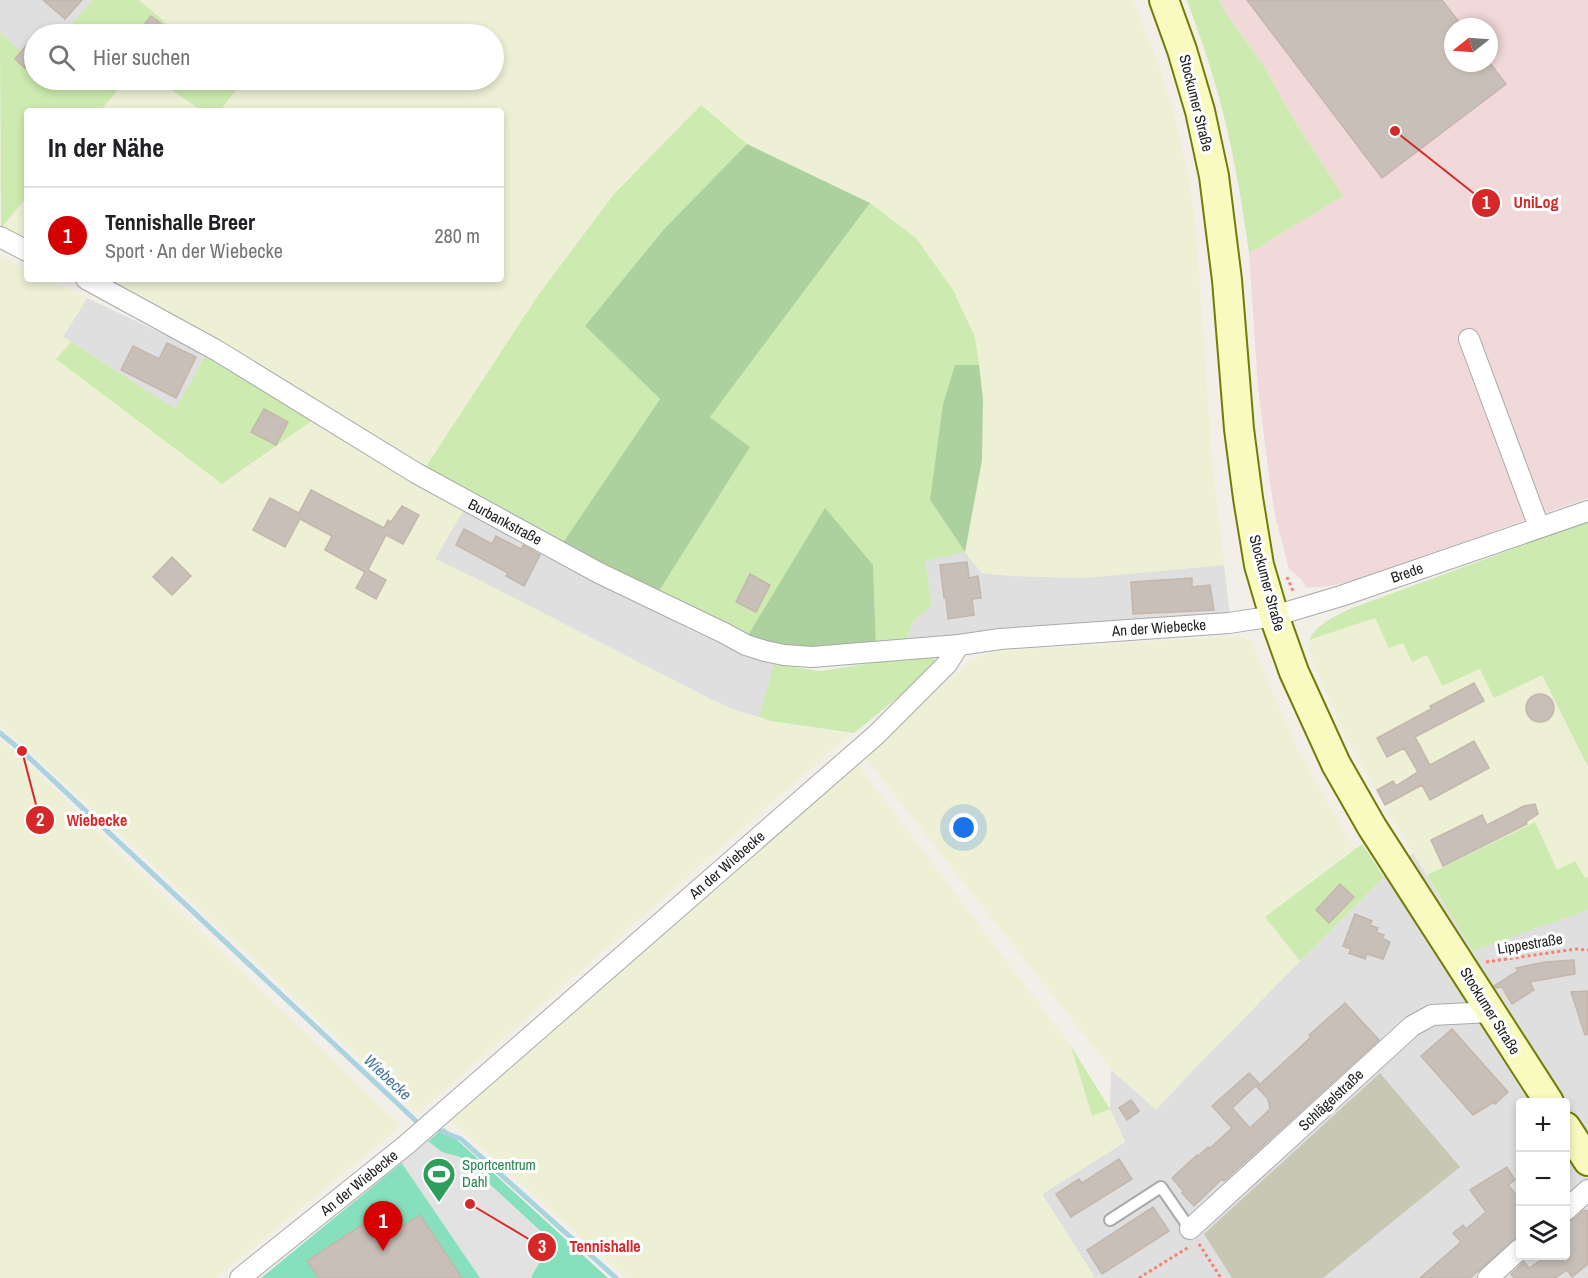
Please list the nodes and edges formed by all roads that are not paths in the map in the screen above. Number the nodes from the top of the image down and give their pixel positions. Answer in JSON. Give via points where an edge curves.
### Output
{"nodes":[{"id":1,"x":1164,"y":0,"type":"edge"},
{"id":2,"x":0,"y":237,"type":"edge"},
{"id":3,"x":24,"y":249,"type":"edge"},
{"id":4,"x":91,"y":282,"type":"edge"},
{"id":5,"x":1469,"y":339,"type":"dead end"},
{"id":6,"x":1588,"y":511,"type":"edge"},
{"id":7,"x":1539,"y":527,"type":"junction"},
{"id":8,"x":1274,"y":616,"type":"junction"},
{"id":9,"x":959,"y":645,"type":"junction"},
{"id":10,"x":1491,"y":1012,"type":"junction"},
{"id":11,"x":1546,"y":1098,"type":"edge"},
{"id":12,"x":1570,"y":1133,"type":"edge"},
{"id":13,"x":1588,"y":1161,"type":"edge"},
{"id":14,"x":1588,"y":1190,"type":"edge"},
{"id":15,"x":1570,"y":1206,"type":"edge"},
{"id":16,"x":1110,"y":1221,"type":"dead end"},
{"id":17,"x":1190,"y":1229,"type":"joint"},
{"id":18,"x":1516,"y":1253,"type":"edge"},
{"id":19,"x":240,"y":1278,"type":"edge"},
{"id":20,"x":1488,"y":1278,"type":"edge"}],
"edges":[{"from":1,"to":8,"type":"main road","name":"Stockumer Straße","via":[[1197,101],[1214,176],[1248,498],[1259,565]]},
{"from":2,"to":3,"type":"street"},
{"from":4,"to":9,"type":"street","name":"Burbankstraße","via":[[216,350],[416,473],[599,573],[746,645],[784,655],[812,657]]},
{"from":5,"to":7,"type":"street"},
{"from":6,"to":7,"type":"street","name":"Brede"},
{"from":7,"to":8,"type":"street","name":"Brede"},
{"from":8,"to":9,"type":"street","name":"An der Wiebecke"},
{"from":8,"to":10,"type":"main road","name":"Stockumer Straße","via":[[1294,672],[1336,764]]},
{"from":9,"to":19,"type":"street","name":"An der Wiebecke","via":[[947,664],[877,734],[406,1145]]},
{"from":10,"to":11,"type":"main road","name":"Stockumer Straße"},
{"from":10,"to":17,"type":"street","name":"Schlägelstraße","via":[[1432,1015],[1412,1026]]},
{"from":12,"to":13,"type":"main road"},
{"from":14,"to":15,"type":"street"},
{"from":16,"to":17,"type":"lane","via":[[1161,1186]]},
{"from":18,"to":20,"type":"street"}]}
